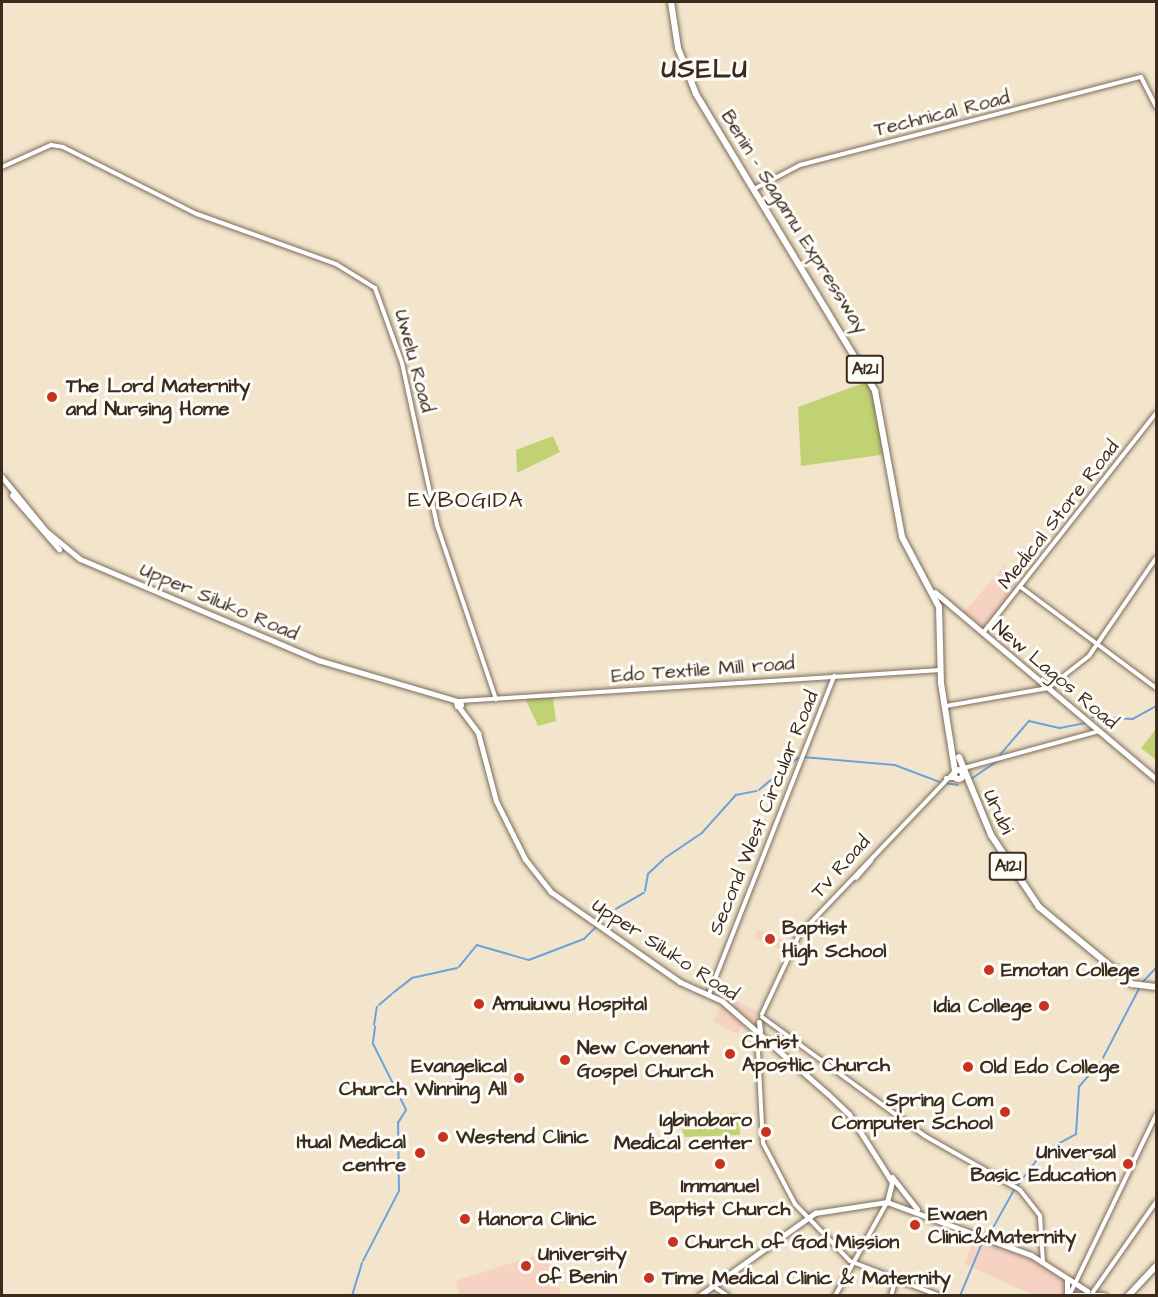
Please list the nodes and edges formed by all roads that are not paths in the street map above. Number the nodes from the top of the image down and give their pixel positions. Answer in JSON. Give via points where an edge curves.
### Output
{"nodes":[{"id":1,"x":671,"y":3,"type":"edge"},
{"id":2,"x":1156,"y":107,"type":"edge"},
{"id":3,"x":2,"y":167,"type":"edge"},
{"id":4,"x":753,"y":189,"type":"dead end"},
{"id":5,"x":860,"y":359,"type":"junction"},
{"id":6,"x":1156,"y":413,"type":"edge"},
{"id":7,"x":2,"y":477,"type":"edge"},
{"id":8,"x":2,"y":482,"type":"edge"},
{"id":9,"x":1156,"y":558,"type":"edge"},
{"id":10,"x":1022,"y":588,"type":"junction"},
{"id":11,"x":937,"y":594,"type":"junction"},
{"id":12,"x":944,"y":605,"type":"junction"},
{"id":13,"x":983,"y":632,"type":"junction"},
{"id":14,"x":1096,"y":642,"type":"junction"},
{"id":15,"x":329,"y":665,"type":"junction"},
{"id":16,"x":940,"y":670,"type":"junction"},
{"id":17,"x":834,"y":676,"type":"junction"},
{"id":18,"x":1049,"y":687,"type":"junction"},
{"id":19,"x":1156,"y":688,"type":"edge"},
{"id":20,"x":496,"y":699,"type":"junction"},
{"id":21,"x":461,"y":704,"type":"junction"},
{"id":22,"x":946,"y":706,"type":"junction"},
{"id":23,"x":1100,"y":731,"type":"junction"},
{"id":24,"x":959,"y":773,"type":"junction"},
{"id":25,"x":1156,"y":778,"type":"edge"},
{"id":26,"x":967,"y":786,"type":"junction"},
{"id":27,"x":1156,"y":989,"type":"edge"},
{"id":28,"x":710,"y":993,"type":"junction"},
{"id":29,"x":759,"y":1027,"type":"junction"},
{"id":30,"x":787,"y":1055,"type":"junction"},
{"id":31,"x":1156,"y":1117,"type":"edge"},
{"id":32,"x":887,"y":1202,"type":"junction"},
{"id":33,"x":1156,"y":1202,"type":"edge"},
{"id":34,"x":913,"y":1207,"type":"junction"},
{"id":35,"x":808,"y":1218,"type":"junction"},
{"id":36,"x":1043,"y":1262,"type":"junction"},
{"id":37,"x":854,"y":1263,"type":"junction"},
{"id":38,"x":1156,"y":1268,"type":"edge"},
{"id":39,"x":896,"y":1279,"type":"junction"},
{"id":40,"x":1076,"y":1281,"type":"junction"},
{"id":41,"x":713,"y":1287,"type":"junction"},
{"id":42,"x":1088,"y":1291,"type":"junction"},
{"id":43,"x":700,"y":1296,"type":"edge"},
{"id":44,"x":728,"y":1296,"type":"edge"},
{"id":45,"x":836,"y":1296,"type":"edge"},
{"id":46,"x":891,"y":1296,"type":"edge"},
{"id":47,"x":940,"y":1296,"type":"edge"},
{"id":48,"x":1070,"y":1296,"type":"edge"},
{"id":49,"x":1104,"y":1296,"type":"edge"},
{"id":50,"x":1129,"y":1296,"type":"edge"}],
"edges":[{"from":1,"to":5,"type":"highway","number":"A121","via":[[684,61],[729,149]]},
{"from":1,"to":5,"type":"highway","name":"Benin - Sagamu Expressway","number":"A121","via":[[678,48],[696,94],[751,193]]},
{"from":2,"to":4,"type":"street","name":"Technical Road","via":[[1141,77],[800,165]]},
{"from":3,"to":20,"type":"street","name":"Uwelu Road","via":[[51,145],[63,147],[197,214],[336,264],[375,288],[402,363],[437,525]]},
{"from":5,"to":11,"type":"highway","number":"A121","via":[[884,414],[903,534]]},
{"from":5,"to":11,"type":"highway","name":"Benin - Sagamu Expressway","number":"A121","via":[[882,415],[902,537]]},
{"from":6,"to":10,"type":"street","name":"Medical Store Road"},
{"from":7,"to":15,"type":"main road","name":"Upper Siluko Road","via":[[71,555]]},
{"from":8,"to":15,"type":"main road","name":"Upper Siluko Road","via":[[45,536],[72,558]]},
{"from":9,"to":14,"type":"street"},
{"from":10,"to":13,"type":"street","name":"Medical Store Road"},
{"from":10,"to":14,"type":"street"},
{"from":11,"to":12,"type":"highway","number":"A121"},
{"from":11,"to":13,"type":"main road","name":"New Lagos Road"},
{"from":11,"to":16,"type":"highway","name":"Benin - Sagamu Expressway","number":"A121"},
{"from":12,"to":13,"type":"main road","name":"New Lagos Road"},
{"from":12,"to":16,"type":"highway","number":"A121"},
{"from":13,"to":18,"type":"main road","name":"New Lagos Road"},
{"from":14,"to":18,"type":"street","via":[[1087,659]]},
{"from":14,"to":19,"type":"street"},
{"from":15,"to":21,"type":"main road","name":"Upper Siluko Road"},
{"from":16,"to":17,"type":"street","name":"Edo Textile Mill road"},
{"from":16,"to":22,"type":"highway","number":"A121"},
{"from":16,"to":24,"type":"highway","name":"Benin - Sagamu Expressway","number":"A121"},
{"from":17,"to":20,"type":"street","name":"Edo Textile Mill road"},
{"from":17,"to":28,"type":"street","name":"Second West Circular Road"},
{"from":18,"to":22,"type":"street"},
{"from":18,"to":23,"type":"main road","name":"New Lagos Road"},
{"from":18,"to":25,"type":"main road","name":"New Lagos Road"},
{"from":20,"to":21,"type":"street","name":"Edo Textile Mill road"},
{"from":21,"to":28,"type":"main road","name":"Upper Siluko Road","via":[[478,733],[496,801],[545,885],[680,982]]},
{"from":22,"to":24,"type":"highway","number":"A121","via":[[959,757]]},
{"from":23,"to":24,"type":"street","name":"Tv Road"},
{"from":23,"to":25,"type":"main road","name":"New Lagos Road"},
{"from":24,"to":26,"type":"highway","name":"Urubi","number":"A121"},
{"from":24,"to":26,"type":"highway","number":"A121"},
{"from":24,"to":29,"type":"street","name":"Tv Road","via":[[944,780],[794,943]]},
{"from":26,"to":27,"type":"highway","name":"Urubi","number":"A121","via":[[1027,896],[1139,989]]},
{"from":28,"to":29,"type":"main road","name":"Upper Siluko Road"},
{"from":29,"to":30,"type":"main road","name":"Upper Siluko Road"},
{"from":29,"to":35,"type":"street","via":[[761,1143],[793,1206]]},
{"from":29,"to":36,"type":"street","via":[[925,1136],[972,1160],[1024,1194],[1040,1216]]},
{"from":30,"to":32,"type":"main road","via":[[845,1109],[892,1182]]},
{"from":30,"to":34,"type":"main road","via":[[852,1113],[871,1149]]},
{"from":31,"to":40,"type":"street"},
{"from":31,"to":42,"type":"street","via":[[1080,1277]]},
{"from":32,"to":34,"type":"main road"},
{"from":32,"to":35,"type":"main road"},
{"from":32,"to":37,"type":"street"},
{"from":33,"to":42,"type":"street"},
{"from":34,"to":36,"type":"main road"},
{"from":35,"to":37,"type":"street"},
{"from":35,"to":41,"type":"main road"},
{"from":36,"to":40,"type":"main road"},
{"from":36,"to":48,"type":"main road","via":[[1069,1282]]},
{"from":37,"to":39,"type":"street"},
{"from":37,"to":45,"type":"street"},
{"from":38,"to":50,"type":"highway"},
{"from":39,"to":46,"type":"street"},
{"from":39,"to":47,"type":"street"},
{"from":40,"to":42,"type":"main road"},
{"from":40,"to":48,"type":"street"},
{"from":41,"to":43,"type":"main road"},
{"from":41,"to":44,"type":"street"},
{"from":42,"to":48,"type":"highway"},
{"from":42,"to":49,"type":"highway"}]}
